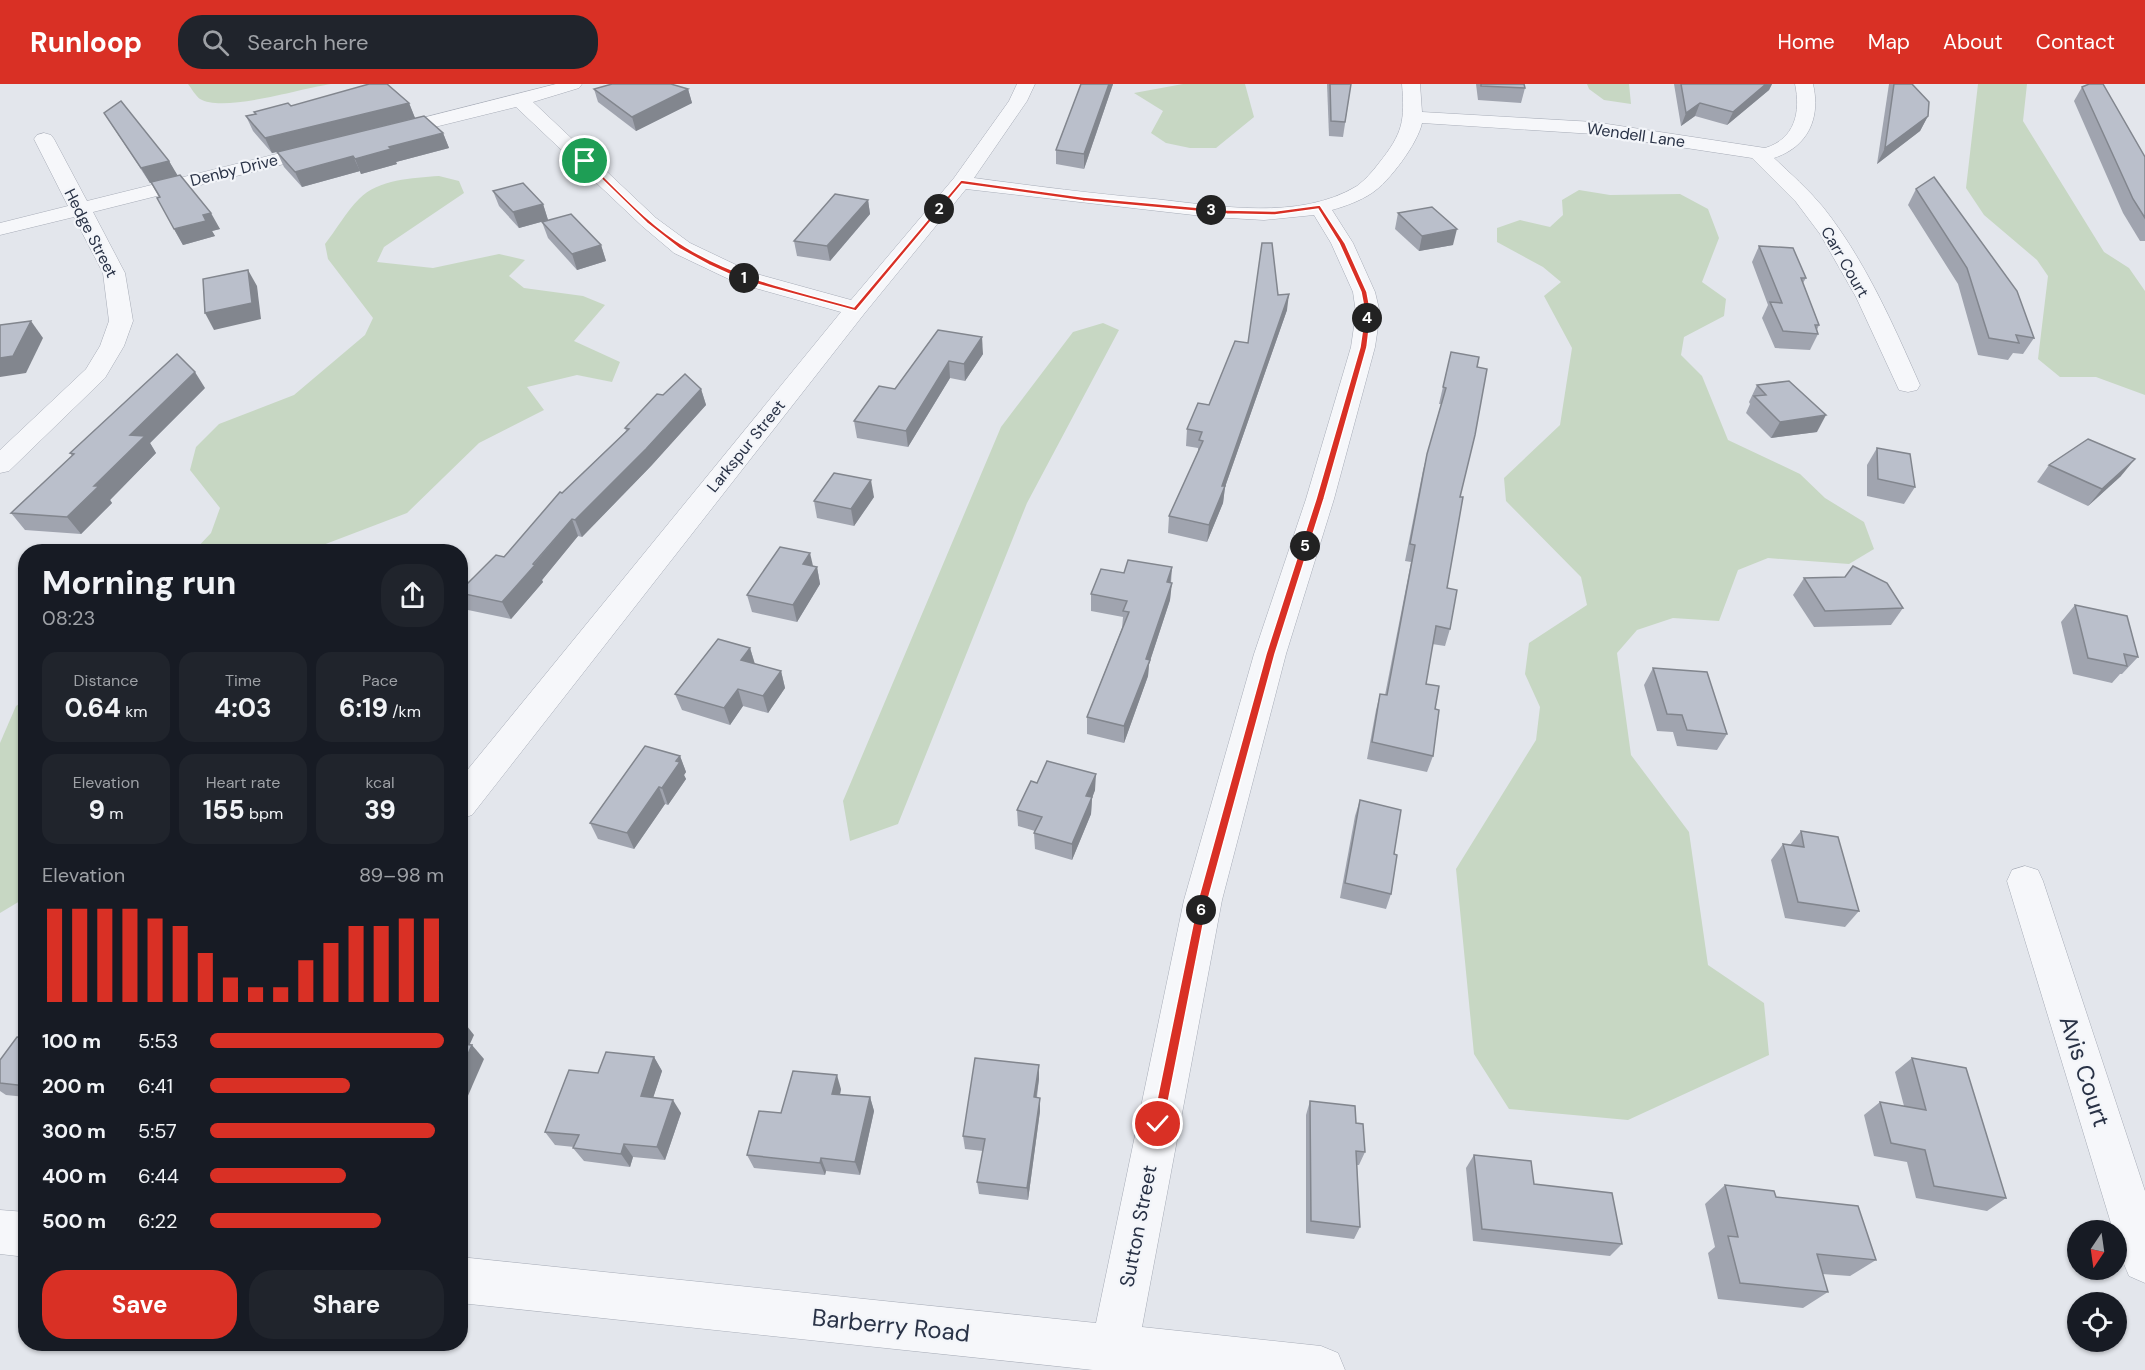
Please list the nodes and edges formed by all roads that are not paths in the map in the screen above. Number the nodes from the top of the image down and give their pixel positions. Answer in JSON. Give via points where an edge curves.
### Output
{"nodes":[{"id":1,"x":573,"y":84,"type":"edge"},
{"id":2,"x":1026,"y":84,"type":"edge"},
{"id":3,"x":1411,"y":84,"type":"edge"},
{"id":4,"x":1804,"y":84,"type":"edge"},
{"id":5,"x":520,"y":100,"type":"junction"},
{"id":6,"x":1412,"y":117,"type":"junction"},
{"id":7,"x":369,"y":137,"type":"edge"},
{"id":8,"x":44,"y":139,"type":"dead end"},
{"id":9,"x":346,"y":143,"type":"edge"},
{"id":10,"x":1759,"y":154,"type":"junction"},
{"id":11,"x":961,"y":182,"type":"junction"},
{"id":12,"x":1320,"y":207,"type":"junction"},
{"id":13,"x":78,"y":208,"type":"junction"},
{"id":14,"x":0,"y":229,"type":"edge"},
{"id":15,"x":856,"y":309,"type":"junction"},
{"id":16,"x":1908,"y":386,"type":"dead end"},
{"id":17,"x":0,"y":465,"type":"edge"},
{"id":18,"x":468,"y":795,"type":"edge"},
{"id":19,"x":2025,"y":881,"type":"dead end"},
{"id":20,"x":0,"y":1232,"type":"edge"},
{"id":21,"x":18,"y":1234,"type":"edge"},
{"id":22,"x":2145,"y":1260,"type":"edge"},
{"id":23,"x":468,"y":1281,"type":"edge"},
{"id":24,"x":1114,"y":1348,"type":"junction"},
{"id":25,"x":1321,"y":1370,"type":"edge"}],
"edges":[{"from":1,"to":5,"type":"street"},
{"from":2,"to":11,"type":"street","name":"Larkspur Street"},
{"from":3,"to":6,"type":"street"},
{"from":4,"to":10,"type":"street","name":"Wendell Lane","via":[[1809,101],[1806,120],[1797,136],[1778,152]]},
{"from":5,"to":7,"type":"street"},
{"from":5,"to":15,"type":"street","via":[[649,222],[682,248],[745,278]]},
{"from":6,"to":10,"type":"street","name":"Wendell Lane","via":[[1594,128]]},
{"from":6,"to":12,"type":"street","via":[[1411,130],[1400,149],[1366,189]]},
{"from":8,"to":13,"type":"street","name":"Hedge Street"},
{"from":9,"to":13,"type":"street","name":"Denby Drive"},
{"from":10,"to":16,"type":"street","name":"Carr Court","via":[[1817,214],[1842,252],[1889,340]]},
{"from":11,"to":12,"type":"street","via":[[1083,199],[1227,212],[1275,213]]},
{"from":11,"to":15,"type":"street","name":"Larkspur Street"},
{"from":12,"to":24,"type":"street","name":"Sutton Street","via":[[1364,292],[1368,313],[1364,347],[1270,654],[1203,900]]},
{"from":13,"to":14,"type":"street","name":"Denby Drive"},
{"from":13,"to":17,"type":"street","name":"Hedge Street","via":[[114,273],[122,321],[96,373]]},
{"from":15,"to":18,"type":"street","name":"Larkspur Street"},
{"from":19,"to":22,"type":"street","name":"Avis Court"},
{"from":20,"to":21,"type":"street"},
{"from":23,"to":24,"type":"street","name":"Barberry Road"},
{"from":24,"to":25,"type":"street","name":"Barberry Road"}]}
